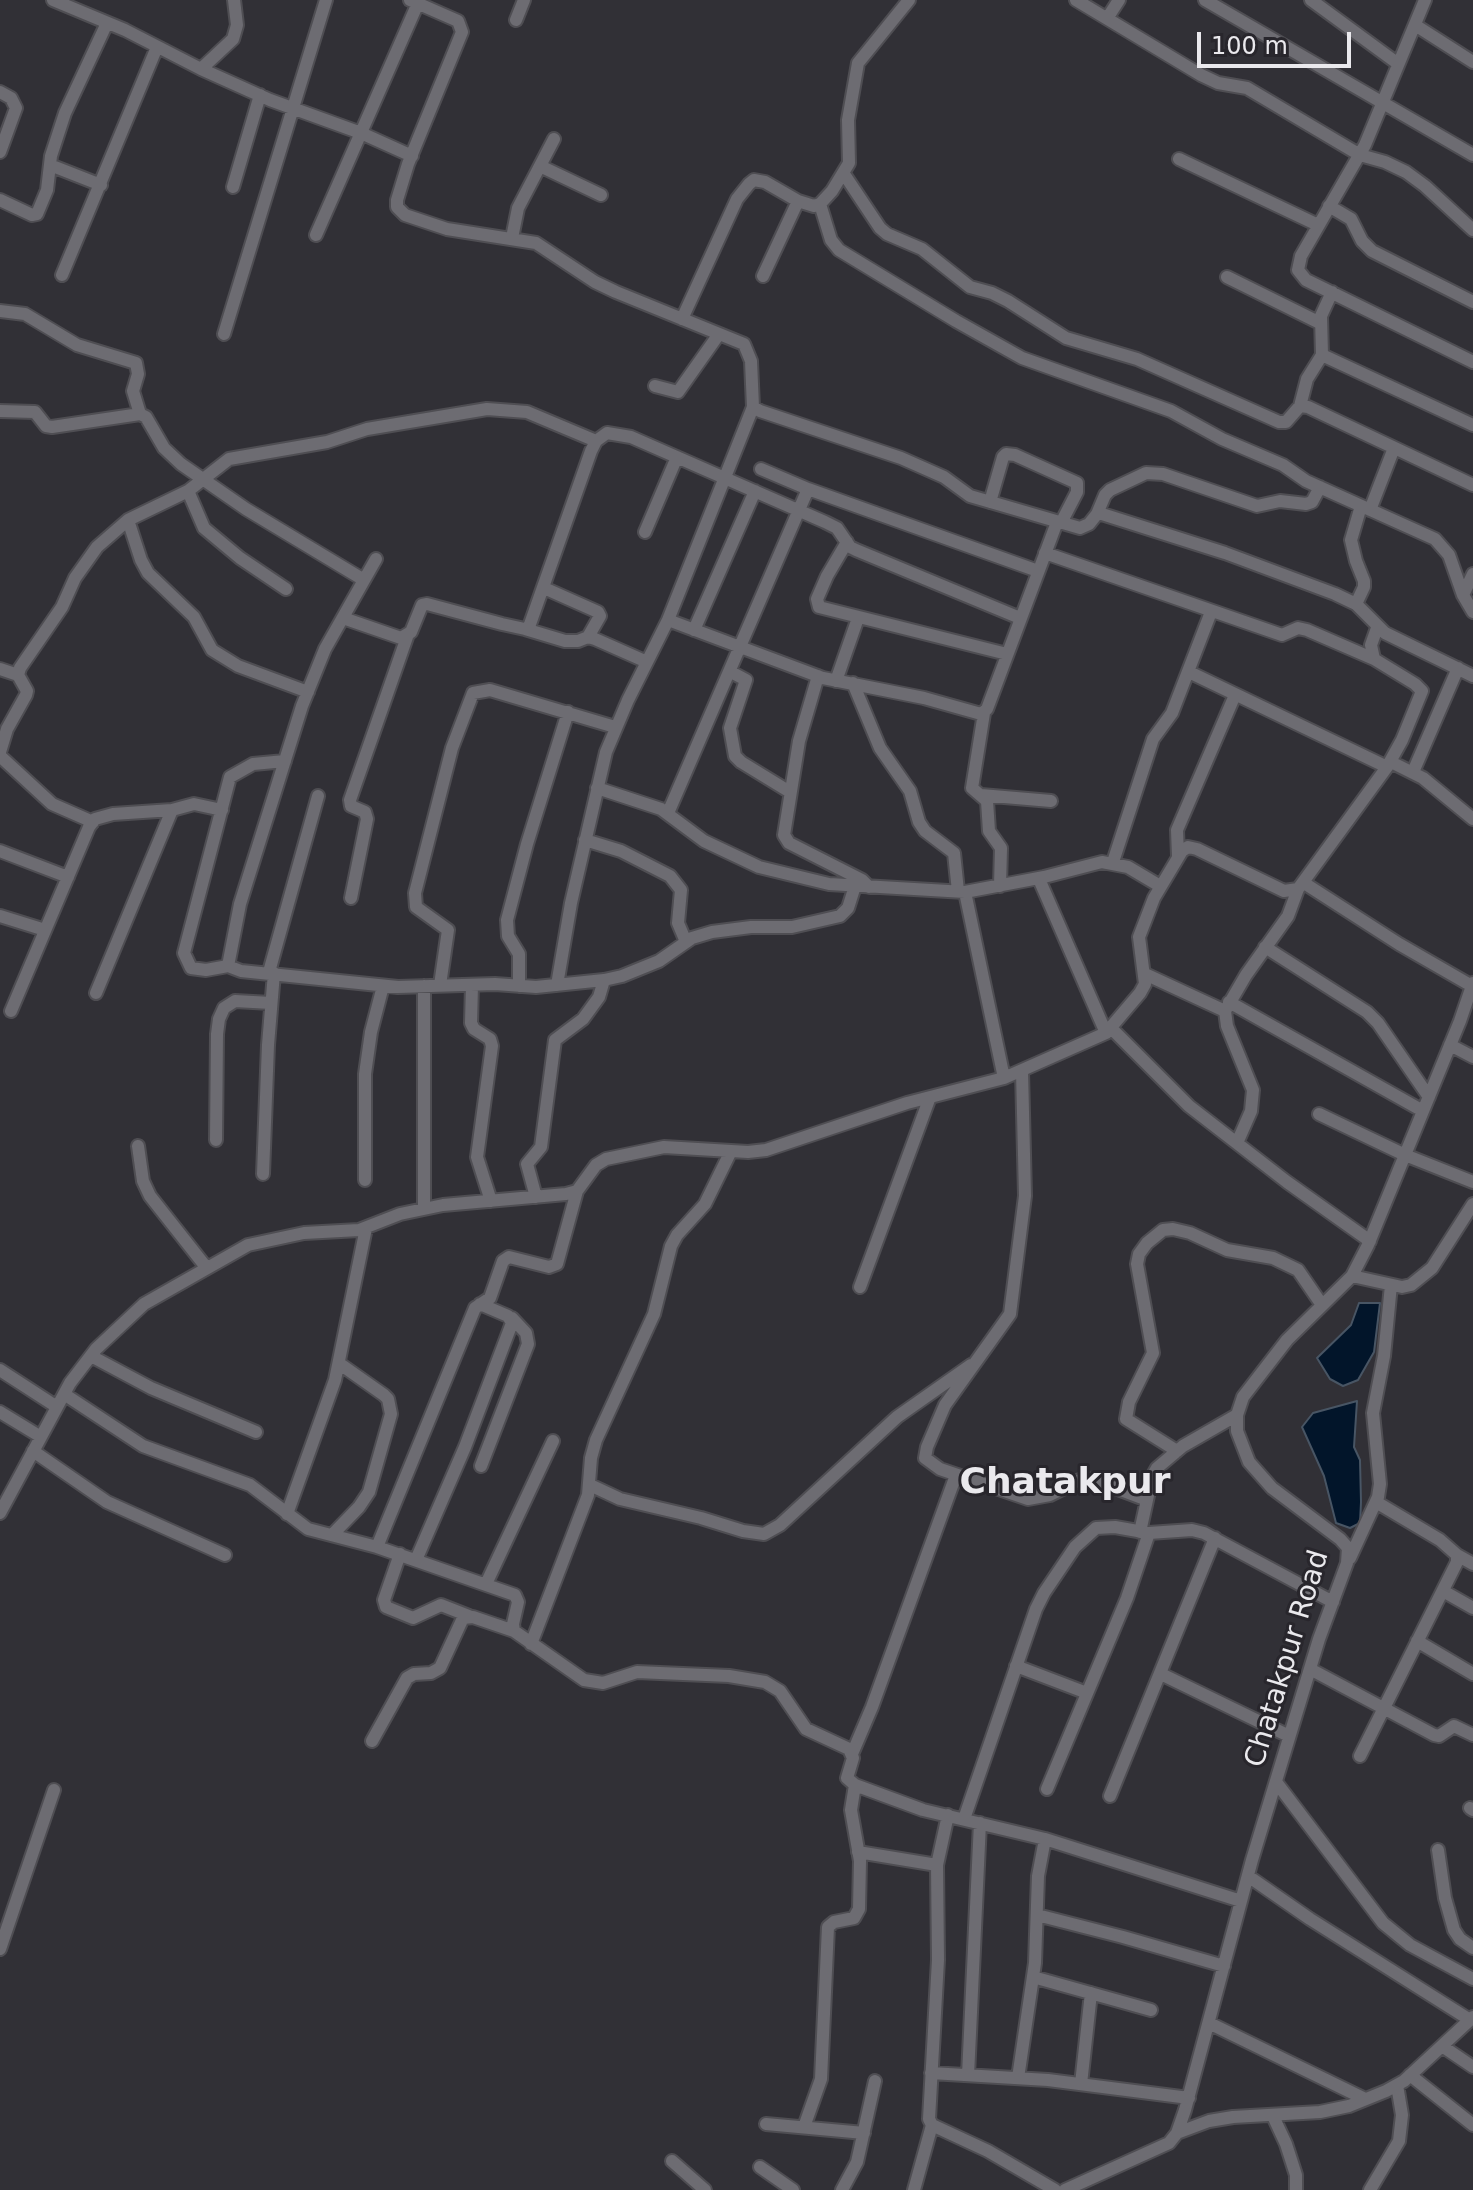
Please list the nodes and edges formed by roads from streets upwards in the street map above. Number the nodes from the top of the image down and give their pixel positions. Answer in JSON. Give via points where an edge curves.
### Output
{"nodes":[{"id":1,"x":53,"y":0,"type":"edge"},
{"id":2,"x":234,"y":0,"type":"edge"},
{"id":3,"x":324,"y":0,"type":"edge"},
{"id":4,"x":524,"y":0,"type":"edge"},
{"id":5,"x":909,"y":0,"type":"edge"},
{"id":6,"x":1076,"y":0,"type":"edge"},
{"id":7,"x":1119,"y":0,"type":"edge"},
{"id":8,"x":1205,"y":0,"type":"edge"},
{"id":9,"x":1311,"y":0,"type":"edge"},
{"id":10,"x":1422,"y":1,"type":"edge"},
{"id":11,"x":414,"y":2,"type":"edge"},
{"id":12,"x":1108,"y":17,"type":"junction"},
{"id":13,"x":516,"y":20,"type":"dead end"},
{"id":14,"x":107,"y":23,"type":"junction"},
{"id":15,"x":1415,"y":25,"type":"junction"},
{"id":16,"x":157,"y":47,"type":"junction"},
{"id":17,"x":1473,"y":62,"type":"edge"},
{"id":18,"x":1397,"y":63,"type":"junction"},
{"id":19,"x":201,"y":69,"type":"junction"},
{"id":20,"x":0,"y":92,"type":"edge"},
{"id":21,"x":260,"y":95,"type":"junction"},
{"id":22,"x":1382,"y":102,"type":"junction"},
{"id":23,"x":294,"y":109,"type":"junction"},
{"id":24,"x":361,"y":133,"type":"junction"},
{"id":25,"x":554,"y":139,"type":"dead end"},
{"id":26,"x":0,"y":152,"type":"edge"},
{"id":27,"x":1360,"y":155,"type":"junction"},
{"id":28,"x":1473,"y":155,"type":"edge"},
{"id":29,"x":412,"y":156,"type":"junction"},
{"id":30,"x":1179,"y":159,"type":"dead end"},
{"id":31,"x":50,"y":165,"type":"junction"},
{"id":32,"x":540,"y":166,"type":"junction"},
{"id":33,"x":844,"y":174,"type":"junction"},
{"id":34,"x":101,"y":185,"type":"junction"},
{"id":35,"x":233,"y":187,"type":"dead end"},
{"id":36,"x":601,"y":195,"type":"dead end"},
{"id":37,"x":0,"y":200,"type":"edge"},
{"id":38,"x":798,"y":201,"type":"junction"},
{"id":39,"x":820,"y":204,"type":"junction"},
{"id":40,"x":1329,"y":206,"type":"junction"},
{"id":41,"x":1318,"y":225,"type":"junction"},
{"id":42,"x":1473,"y":230,"type":"edge"},
{"id":43,"x":316,"y":235,"type":"dead end"},
{"id":44,"x":512,"y":238,"type":"junction"},
{"id":45,"x":62,"y":275,"type":"dead end"},
{"id":46,"x":763,"y":276,"type":"dead end"},
{"id":47,"x":1227,"y":277,"type":"dead end"},
{"id":48,"x":1332,"y":292,"type":"junction"},
{"id":49,"x":1473,"y":302,"type":"edge"},
{"id":50,"x":0,"y":311,"type":"edge"},
{"id":51,"x":682,"y":319,"type":"junction"},
{"id":52,"x":1320,"y":323,"type":"junction"},
{"id":53,"x":224,"y":334,"type":"dead end"},
{"id":54,"x":719,"y":334,"type":"junction"},
{"id":55,"x":1322,"y":355,"type":"junction"},
{"id":56,"x":1473,"y":362,"type":"edge"},
{"id":57,"x":655,"y":386,"type":"dead end"},
{"id":58,"x":1300,"y":406,"type":"junction"},
{"id":59,"x":753,"y":407,"type":"junction"},
{"id":60,"x":0,"y":411,"type":"edge"},
{"id":61,"x":140,"y":414,"type":"junction"},
{"id":62,"x":1473,"y":425,"type":"edge"},
{"id":63,"x":596,"y":441,"type":"junction"},
{"id":64,"x":1394,"y":448,"type":"junction"},
{"id":65,"x":677,"y":457,"type":"junction"},
{"id":66,"x":761,"y":469,"type":"dead end"},
{"id":67,"x":204,"y":478,"type":"junction"},
{"id":68,"x":726,"y":479,"type":"junction"},
{"id":69,"x":1473,"y":485,"type":"edge"},
{"id":70,"x":1320,"y":487,"type":"junction"},
{"id":71,"x":808,"y":489,"type":"junction"},
{"id":72,"x":188,"y":491,"type":"junction"},
{"id":73,"x":755,"y":491,"type":"junction"},
{"id":74,"x":990,"y":502,"type":"junction"},
{"id":75,"x":1366,"y":508,"type":"junction"},
{"id":76,"x":798,"y":510,"type":"junction"},
{"id":77,"x":1097,"y":514,"type":"junction"},
{"id":78,"x":128,"y":520,"type":"junction"},
{"id":79,"x":1059,"y":522,"type":"junction"},
{"id":80,"x":645,"y":532,"type":"dead end"},
{"id":81,"x":847,"y":542,"type":"junction"},
{"id":82,"x":1045,"y":553,"type":"junction"},
{"id":83,"x":376,"y":559,"type":"dead end"},
{"id":84,"x":1038,"y":571,"type":"junction"},
{"id":85,"x":1473,"y":574,"type":"edge"},
{"id":86,"x":364,"y":580,"type":"junction"},
{"id":87,"x":544,"y":588,"type":"junction"},
{"id":88,"x":286,"y":589,"type":"dead end"},
{"id":89,"x":1463,"y":595,"type":"junction"},
{"id":90,"x":1356,"y":604,"type":"junction"},
{"id":91,"x":1211,"y":612,"type":"junction"},
{"id":92,"x":1473,"y":612,"type":"edge"},
{"id":93,"x":343,"y":618,"type":"junction"},
{"id":94,"x":858,"y":618,"type":"junction"},
{"id":95,"x":1020,"y":618,"type":"junction"},
{"id":96,"x":668,"y":620,"type":"junction"},
{"id":97,"x":1377,"y":628,"type":"junction"},
{"id":98,"x":525,"y":629,"type":"junction"},
{"id":99,"x":694,"y":630,"type":"junction"},
{"id":100,"x":407,"y":637,"type":"junction"},
{"id":101,"x":588,"y":637,"type":"junction"},
{"id":102,"x":741,"y":648,"type":"junction"},
{"id":103,"x":1007,"y":654,"type":"junction"},
{"id":104,"x":1374,"y":659,"type":"junction"},
{"id":105,"x":647,"y":662,"type":"junction"},
{"id":106,"x":1458,"y":668,"type":"junction"},
{"id":107,"x":0,"y":669,"type":"edge"},
{"id":108,"x":731,"y":672,"type":"junction"},
{"id":109,"x":1189,"y":672,"type":"junction"},
{"id":110,"x":18,"y":675,"type":"junction"},
{"id":111,"x":818,"y":676,"type":"junction"},
{"id":112,"x":1473,"y":676,"type":"edge"},
{"id":113,"x":836,"y":681,"type":"junction"},
{"id":114,"x":853,"y":683,"type":"junction"},
{"id":115,"x":308,"y":692,"type":"junction"},
{"id":116,"x":1235,"y":695,"type":"junction"},
{"id":117,"x":568,"y":712,"type":"junction"},
{"id":118,"x":984,"y":713,"type":"junction"},
{"id":119,"x":615,"y":727,"type":"junction"},
{"id":120,"x":0,"y":754,"type":"edge"},
{"id":121,"x":285,"y":761,"type":"junction"},
{"id":122,"x":1389,"y":764,"type":"junction"},
{"id":123,"x":1413,"y":772,"type":"junction"},
{"id":124,"x":597,"y":788,"type":"junction"},
{"id":125,"x":790,"y":792,"type":"junction"},
{"id":126,"x":978,"y":795,"type":"junction"},
{"id":127,"x":318,"y":796,"type":"dead end"},
{"id":128,"x":1051,"y":801,"type":"dead end"},
{"id":129,"x":172,"y":810,"type":"junction"},
{"id":130,"x":222,"y":810,"type":"junction"},
{"id":131,"x":668,"y":813,"type":"junction"},
{"id":132,"x":1473,"y":819,"type":"edge"},
{"id":133,"x":93,"y":822,"type":"junction"},
{"id":134,"x":585,"y":840,"type":"junction"},
{"id":135,"x":0,"y":851,"type":"edge"},
{"id":136,"x":1178,"y":856,"type":"junction"},
{"id":137,"x":1113,"y":862,"type":"junction"},
{"id":138,"x":68,"y":877,"type":"junction"},
{"id":139,"x":1039,"y":879,"type":"junction"},
{"id":140,"x":855,"y":886,"type":"junction"},
{"id":141,"x":1000,"y":886,"type":"junction"},
{"id":142,"x":1160,"y":886,"type":"junction"},
{"id":143,"x":1301,"y":886,"type":"junction"},
{"id":144,"x":869,"y":887,"type":"junction"},
{"id":145,"x":962,"y":892,"type":"junction"},
{"id":146,"x":351,"y":898,"type":"dead end"},
{"id":147,"x":0,"y":916,"type":"edge"},
{"id":148,"x":45,"y":930,"type":"junction"},
{"id":149,"x":686,"y":942,"type":"junction"},
{"id":150,"x":1265,"y":947,"type":"junction"},
{"id":151,"x":228,"y":966,"type":"junction"},
{"id":152,"x":271,"y":972,"type":"junction"},
{"id":153,"x":1145,"y":974,"type":"junction"},
{"id":154,"x":604,"y":980,"type":"junction"},
{"id":155,"x":1472,"y":984,"type":"edge"},
{"id":156,"x":440,"y":985,"type":"junction"},
{"id":157,"x":472,"y":985,"type":"junction"},
{"id":158,"x":557,"y":985,"type":"junction"},
{"id":159,"x":383,"y":986,"type":"junction"},
{"id":160,"x":424,"y":986,"type":"junction"},
{"id":161,"x":519,"y":986,"type":"junction"},
{"id":162,"x":96,"y":993,"type":"dead end"},
{"id":163,"x":271,"y":1003,"type":"junction"},
{"id":164,"x":1227,"y":1006,"type":"junction"},
{"id":165,"x":11,"y":1011,"type":"dead end"},
{"id":166,"x":1109,"y":1030,"type":"junction"},
{"id":167,"x":1450,"y":1045,"type":"junction"},
{"id":168,"x":1473,"y":1057,"type":"edge"},
{"id":169,"x":1022,"y":1071,"type":"junction"},
{"id":170,"x":1004,"y":1078,"type":"junction"},
{"id":171,"x":930,"y":1097,"type":"junction"},
{"id":172,"x":1429,"y":1097,"type":"junction"},
{"id":173,"x":1423,"y":1111,"type":"junction"},
{"id":174,"x":1319,"y":1114,"type":"dead end"},
{"id":175,"x":216,"y":1140,"type":"dead end"},
{"id":176,"x":1237,"y":1143,"type":"junction"},
{"id":177,"x":138,"y":1146,"type":"dead end"},
{"id":178,"x":731,"y":1151,"type":"junction"},
{"id":179,"x":1405,"y":1155,"type":"junction"},
{"id":180,"x":263,"y":1174,"type":"dead end"},
{"id":181,"x":365,"y":1180,"type":"dead end"},
{"id":182,"x":1473,"y":1182,"type":"edge"},
{"id":183,"x":577,"y":1191,"type":"junction"},
{"id":184,"x":536,"y":1197,"type":"junction"},
{"id":185,"x":491,"y":1201,"type":"junction"},
{"id":186,"x":1473,"y":1204,"type":"edge"},
{"id":187,"x":424,"y":1208,"type":"junction"},
{"id":188,"x":366,"y":1228,"type":"junction"},
{"id":189,"x":1370,"y":1241,"type":"junction"},
{"id":190,"x":206,"y":1267,"type":"junction"},
{"id":191,"x":1352,"y":1276,"type":"junction"},
{"id":192,"x":1391,"y":1285,"type":"junction"},
{"id":193,"x":860,"y":1287,"type":"dead end"},
{"id":194,"x":480,"y":1304,"type":"junction"},
{"id":195,"x":1322,"y":1305,"type":"junction"},
{"id":196,"x":512,"y":1318,"type":"junction"},
{"id":197,"x":91,"y":1356,"type":"junction"},
{"id":198,"x":980,"y":1358,"type":"junction"},
{"id":199,"x":340,"y":1364,"type":"junction"},
{"id":200,"x":0,"y":1370,"type":"edge"},
{"id":201,"x":64,"y":1394,"type":"junction"},
{"id":202,"x":57,"y":1407,"type":"junction"},
{"id":203,"x":0,"y":1412,"type":"edge"},
{"id":204,"x":1237,"y":1415,"type":"junction"},
{"id":205,"x":256,"y":1432,"type":"dead end"},
{"id":206,"x":41,"y":1437,"type":"junction"},
{"id":207,"x":553,"y":1441,"type":"dead end"},
{"id":208,"x":33,"y":1451,"type":"junction"},
{"id":209,"x":1177,"y":1451,"type":"junction"},
{"id":210,"x":481,"y":1466,"type":"dead end"},
{"id":211,"x":956,"y":1475,"type":"junction"},
{"id":212,"x":590,"y":1485,"type":"junction"},
{"id":213,"x":1147,"y":1500,"type":"junction"},
{"id":214,"x":1376,"y":1502,"type":"junction"},
{"id":215,"x":0,"y":1513,"type":"edge"},
{"id":216,"x":287,"y":1514,"type":"junction"},
{"id":217,"x":1144,"y":1532,"type":"junction"},
{"id":218,"x":332,"y":1535,"type":"junction"},
{"id":219,"x":1215,"y":1538,"type":"junction"},
{"id":220,"x":377,"y":1547,"type":"junction"},
{"id":221,"x":400,"y":1554,"type":"junction"},
{"id":222,"x":225,"y":1555,"type":"dead end"},
{"id":223,"x":1457,"y":1555,"type":"junction"},
{"id":224,"x":416,"y":1560,"type":"junction"},
{"id":225,"x":1347,"y":1563,"type":"junction"},
{"id":226,"x":1473,"y":1564,"type":"edge"},
{"id":227,"x":486,"y":1584,"type":"junction"},
{"id":228,"x":1443,"y":1591,"type":"junction"},
{"id":229,"x":1333,"y":1602,"type":"junction"},
{"id":230,"x":1473,"y":1608,"type":"edge"},
{"id":231,"x":469,"y":1616,"type":"junction"},
{"id":232,"x":514,"y":1631,"type":"junction"},
{"id":233,"x":1417,"y":1641,"type":"junction"},
{"id":234,"x":531,"y":1644,"type":"junction"},
{"id":235,"x":1016,"y":1666,"type":"junction"},
{"id":236,"x":1310,"y":1669,"type":"junction"},
{"id":237,"x":1161,"y":1674,"type":"junction"},
{"id":238,"x":1473,"y":1674,"type":"edge"},
{"id":239,"x":1087,"y":1693,"type":"junction"},
{"id":240,"x":1383,"y":1709,"type":"junction"},
{"id":241,"x":1473,"y":1735,"type":"edge"},
{"id":242,"x":1289,"y":1736,"type":"junction"},
{"id":243,"x":372,"y":1741,"type":"dead end"},
{"id":244,"x":852,"y":1754,"type":"junction"},
{"id":245,"x":1360,"y":1756,"type":"dead end"},
{"id":246,"x":1276,"y":1782,"type":"junction"},
{"id":247,"x":855,"y":1785,"type":"junction"},
{"id":248,"x":1047,"y":1789,"type":"dead end"},
{"id":249,"x":54,"y":1790,"type":"dead end"},
{"id":250,"x":1110,"y":1796,"type":"dead end"},
{"id":251,"x":948,"y":1815,"type":"junction"},
{"id":252,"x":964,"y":1819,"type":"junction"},
{"id":253,"x":980,"y":1823,"type":"junction"},
{"id":254,"x":1045,"y":1839,"type":"junction"},
{"id":255,"x":1438,"y":1850,"type":"dead end"},
{"id":256,"x":858,"y":1852,"type":"junction"},
{"id":257,"x":937,"y":1865,"type":"junction"},
{"id":258,"x":1248,"y":1876,"type":"junction"},
{"id":259,"x":1241,"y":1901,"type":"junction"},
{"id":260,"x":1037,"y":1915,"type":"junction"},
{"id":261,"x":1473,"y":1948,"type":"edge"},
{"id":262,"x":0,"y":1949,"type":"edge"},
{"id":263,"x":1224,"y":1966,"type":"junction"},
{"id":264,"x":1033,"y":1977,"type":"junction"},
{"id":265,"x":1473,"y":1979,"type":"edge"},
{"id":266,"x":1091,"y":1993,"type":"junction"},
{"id":267,"x":1151,"y":2010,"type":"dead end"},
{"id":268,"x":1472,"y":2018,"type":"edge"},
{"id":269,"x":1209,"y":2023,"type":"junction"},
{"id":270,"x":1442,"y":2046,"type":"junction"},
{"id":271,"x":1473,"y":2067,"type":"edge"},
{"id":272,"x":931,"y":2073,"type":"junction"},
{"id":273,"x":968,"y":2075,"type":"junction"},
{"id":274,"x":1410,"y":2075,"type":"junction"},
{"id":275,"x":1018,"y":2078,"type":"junction"},
{"id":276,"x":875,"y":2081,"type":"dead end"},
{"id":277,"x":1081,"y":2084,"type":"junction"},
{"id":278,"x":1397,"y":2085,"type":"junction"},
{"id":279,"x":1189,"y":2098,"type":"junction"},
{"id":280,"x":1365,"y":2099,"type":"junction"},
{"id":281,"x":1273,"y":2116,"type":"junction"},
{"id":282,"x":766,"y":2124,"type":"dead end"},
{"id":283,"x":932,"y":2125,"type":"junction"},
{"id":284,"x":1473,"y":2125,"type":"edge"},
{"id":285,"x":804,"y":2127,"type":"junction"},
{"id":286,"x":864,"y":2133,"type":"junction"},
{"id":287,"x":1177,"y":2133,"type":"junction"},
{"id":288,"x":672,"y":2161,"type":"dead end"},
{"id":289,"x":760,"y":2167,"type":"dead end"},
{"id":290,"x":705,"y":2190,"type":"edge"},
{"id":291,"x":793,"y":2190,"type":"edge"},
{"id":292,"x":842,"y":2190,"type":"edge"},
{"id":293,"x":914,"y":2190,"type":"edge"},
{"id":294,"x":1055,"y":2190,"type":"edge"},
{"id":295,"x":1065,"y":2190,"type":"edge"},
{"id":296,"x":1296,"y":2190,"type":"edge"},
{"id":297,"x":1370,"y":2190,"type":"edge"}],
"edges":[{"from":1,"to":14,"type":"street"},
{"from":2,"to":19,"type":"street","via":[[233,39]]},
{"from":3,"to":23,"type":"street"},
{"from":4,"to":13,"type":"street"},
{"from":5,"to":33,"type":"street","via":[[864,53],[855,72],[848,120],[850,157]]},
{"from":6,"to":12,"type":"street"},
{"from":7,"to":12,"type":"street"},
{"from":8,"to":22,"type":"street"},
{"from":9,"to":18,"type":"street"},
{"from":10,"to":15,"type":"street"},
{"from":11,"to":24,"type":"street"},
{"from":11,"to":29,"type":"street","via":[[458,21],[462,32]]},
{"from":12,"to":27,"type":"street","via":[[1201,75],[1247,88]]},
{"from":14,"to":16,"type":"street"},
{"from":14,"to":31,"type":"street","via":[[65,113]]},
{"from":15,"to":17,"type":"street"},
{"from":15,"to":18,"type":"street"},
{"from":16,"to":19,"type":"street"},
{"from":16,"to":34,"type":"street"},
{"from":18,"to":22,"type":"street"},
{"from":19,"to":21,"type":"street"},
{"from":20,"to":26,"type":"street","via":[[16,108]]},
{"from":21,"to":23,"type":"street"},
{"from":21,"to":35,"type":"street"},
{"from":22,"to":27,"type":"street"},
{"from":22,"to":28,"type":"street"},
{"from":23,"to":24,"type":"street"},
{"from":23,"to":53,"type":"street"},
{"from":24,"to":29,"type":"street"},
{"from":24,"to":43,"type":"street"},
{"from":25,"to":32,"type":"street"},
{"from":27,"to":40,"type":"street"},
{"from":27,"to":42,"type":"street","via":[[1406,172]]},
{"from":29,"to":44,"type":"street","via":[[397,200],[399,211],[447,229]]},
{"from":30,"to":41,"type":"street"},
{"from":31,"to":34,"type":"street"},
{"from":31,"to":37,"type":"street","via":[[37,214]]},
{"from":32,"to":36,"type":"street"},
{"from":32,"to":44,"type":"street","via":[[518,208]]},
{"from":33,"to":39,"type":"street"},
{"from":33,"to":58,"type":"street","via":[[887,234],[922,249],[970,287],[1008,301],[1057,333],[1137,359],[1279,422],[1292,419]]},
{"from":34,"to":45,"type":"street"},
{"from":38,"to":39,"type":"street"},
{"from":38,"to":46,"type":"street"},
{"from":38,"to":51,"type":"street","via":[[765,182],[754,180],[743,189]]},
{"from":39,"to":70,"type":"street","via":[[839,250],[956,321],[1022,358],[1171,411]]},
{"from":40,"to":41,"type":"street"},
{"from":40,"to":49,"type":"street","via":[[1351,219],[1372,251]]},
{"from":41,"to":48,"type":"street","via":[[1298,270],[1306,280]]},
{"from":44,"to":51,"type":"street","via":[[536,243],[595,282]]},
{"from":47,"to":52,"type":"street"},
{"from":48,"to":52,"type":"street"},
{"from":48,"to":56,"type":"street"},
{"from":50,"to":61,"type":"street","via":[[25,314],[77,345],[136,363],[133,391]]},
{"from":51,"to":54,"type":"street"},
{"from":52,"to":55,"type":"street"},
{"from":54,"to":57,"type":"street","via":[[678,392]]},
{"from":54,"to":59,"type":"street","via":[[748,350]]},
{"from":55,"to":58,"type":"street","via":[[1307,379]]},
{"from":55,"to":62,"type":"street"},
{"from":58,"to":64,"type":"street"},
{"from":59,"to":68,"type":"street"},
{"from":59,"to":74,"type":"street","via":[[901,458]]},
{"from":60,"to":61,"type":"street","via":[[35,412],[52,427]]},
{"from":61,"to":67,"type":"street","via":[[172,458]]},
{"from":63,"to":65,"type":"street","via":[[607,433],[618,434]]},
{"from":63,"to":67,"type":"street","via":[[527,412],[487,409],[237,456]]},
{"from":63,"to":87,"type":"street"},
{"from":64,"to":69,"type":"street"},
{"from":64,"to":75,"type":"street"},
{"from":65,"to":68,"type":"street"},
{"from":65,"to":80,"type":"street"},
{"from":66,"to":71,"type":"street"},
{"from":67,"to":72,"type":"street"},
{"from":67,"to":86,"type":"street"},
{"from":68,"to":73,"type":"street"},
{"from":68,"to":96,"type":"street"},
{"from":70,"to":75,"type":"street"},
{"from":70,"to":77,"type":"street","via":[[1306,504],[1280,501],[1257,506],[1146,473],[1110,490]]},
{"from":71,"to":76,"type":"street"},
{"from":71,"to":84,"type":"street"},
{"from":72,"to":78,"type":"street"},
{"from":72,"to":88,"type":"street","via":[[204,528]]},
{"from":73,"to":76,"type":"street"},
{"from":73,"to":99,"type":"street"},
{"from":74,"to":79,"type":"street"},
{"from":74,"to":79,"type":"street","via":[[1003,457],[1015,455],[1077,483]]},
{"from":75,"to":89,"type":"street","via":[[1441,544]]},
{"from":75,"to":90,"type":"street","via":[[1351,540],[1364,581]]},
{"from":76,"to":81,"type":"street","via":[[837,528]]},
{"from":76,"to":102,"type":"street"},
{"from":77,"to":79,"type":"street","via":[[1085,528]]},
{"from":77,"to":90,"type":"street","via":[[1225,553]]},
{"from":78,"to":110,"type":"street","via":[[83,566]]},
{"from":78,"to":115,"type":"street","via":[[148,573],[194,617],[212,650],[238,666]]},
{"from":79,"to":82,"type":"street"},
{"from":81,"to":94,"type":"street","via":[[817,604]]},
{"from":81,"to":95,"type":"street"},
{"from":82,"to":84,"type":"street"},
{"from":82,"to":91,"type":"street"},
{"from":83,"to":86,"type":"street"},
{"from":84,"to":95,"type":"street"},
{"from":85,"to":89,"type":"street"},
{"from":86,"to":93,"type":"street"},
{"from":87,"to":98,"type":"street"},
{"from":87,"to":101,"type":"street","via":[[598,612]]},
{"from":89,"to":92,"type":"street"},
{"from":90,"to":97,"type":"street"},
{"from":91,"to":104,"type":"street","via":[[1282,635],[1307,630]]},
{"from":91,"to":109,"type":"street"},
{"from":93,"to":100,"type":"street"},
{"from":93,"to":115,"type":"street"},
{"from":94,"to":103,"type":"street"},
{"from":94,"to":113,"type":"street"},
{"from":95,"to":103,"type":"street"},
{"from":96,"to":99,"type":"street"},
{"from":96,"to":105,"type":"street"},
{"from":97,"to":104,"type":"street","via":[[1371,645]]},
{"from":97,"to":106,"type":"street"},
{"from":98,"to":100,"type":"street","via":[[427,604]]},
{"from":98,"to":101,"type":"street","via":[[572,642]]},
{"from":99,"to":102,"type":"street"},
{"from":100,"to":146,"type":"street","via":[[350,800],[367,819]]},
{"from":101,"to":105,"type":"street"},
{"from":102,"to":108,"type":"street"},
{"from":102,"to":111,"type":"street"},
{"from":103,"to":118,"type":"street"},
{"from":104,"to":122,"type":"street","via":[[1422,691]]},
{"from":105,"to":119,"type":"street"},
{"from":106,"to":112,"type":"street"},
{"from":106,"to":123,"type":"street"},
{"from":107,"to":110,"type":"street"},
{"from":108,"to":125,"type":"street","via":[[746,680],[730,728],[735,756]]},
{"from":108,"to":131,"type":"street"},
{"from":109,"to":116,"type":"street"},
{"from":109,"to":137,"type":"street","via":[[1168,721],[1153,739]]},
{"from":110,"to":120,"type":"street","via":[[27,691]]},
{"from":111,"to":113,"type":"street"},
{"from":111,"to":125,"type":"street"},
{"from":113,"to":114,"type":"street"},
{"from":114,"to":118,"type":"street"},
{"from":114,"to":145,"type":"street","via":[[880,748],[910,791],[919,822],[954,853]]},
{"from":115,"to":121,"type":"street"},
{"from":116,"to":122,"type":"street"},
{"from":116,"to":136,"type":"street","via":[[1177,830]]},
{"from":117,"to":119,"type":"street"},
{"from":117,"to":156,"type":"street","via":[[490,690],[477,690],[470,698],[415,893],[416,907],[448,930]]},
{"from":117,"to":161,"type":"street","via":[[507,920],[508,936],[519,954]]},
{"from":118,"to":126,"type":"street","via":[[972,788]]},
{"from":119,"to":124,"type":"street"},
{"from":120,"to":133,"type":"street","via":[[52,804]]},
{"from":121,"to":130,"type":"street","via":[[253,764],[235,773]]},
{"from":121,"to":151,"type":"street","via":[[240,904]]},
{"from":122,"to":123,"type":"street"},
{"from":122,"to":143,"type":"street"},
{"from":123,"to":132,"type":"street"},
{"from":124,"to":131,"type":"street"},
{"from":124,"to":134,"type":"street"},
{"from":125,"to":144,"type":"street","via":[[784,828],[789,843]]},
{"from":126,"to":128,"type":"street"},
{"from":126,"to":141,"type":"street","via":[[987,801],[989,831],[1002,852]]},
{"from":127,"to":152,"type":"street"},
{"from":129,"to":130,"type":"street","via":[[194,804]]},
{"from":129,"to":133,"type":"street","via":[[113,814]]},
{"from":129,"to":162,"type":"street"},
{"from":130,"to":151,"type":"street","via":[[184,953],[197,970]]},
{"from":131,"to":140,"type":"street","via":[[704,841],[759,867],[804,880]]},
{"from":133,"to":138,"type":"street"},
{"from":134,"to":149,"type":"street","via":[[670,876],[681,890],[678,923]]},
{"from":134,"to":158,"type":"street"},
{"from":135,"to":138,"type":"street"},
{"from":136,"to":142,"type":"street"},
{"from":136,"to":143,"type":"street","via":[[1188,847],[1197,849],[1284,891]]},
{"from":137,"to":139,"type":"street"},
{"from":137,"to":142,"type":"street"},
{"from":138,"to":148,"type":"street"},
{"from":139,"to":141,"type":"street"},
{"from":139,"to":166,"type":"street"},
{"from":140,"to":144,"type":"street"},
{"from":140,"to":149,"type":"street","via":[[840,916],[792,927],[712,932]]},
{"from":141,"to":145,"type":"street"},
{"from":142,"to":153,"type":"street","via":[[1139,937]]},
{"from":143,"to":150,"type":"street","via":[[1288,916]]},
{"from":143,"to":155,"type":"street"},
{"from":144,"to":145,"type":"street"},
{"from":145,"to":170,"type":"street"},
{"from":147,"to":148,"type":"street"},
{"from":148,"to":165,"type":"street"},
{"from":149,"to":154,"type":"street","via":[[659,961]]},
{"from":150,"to":164,"type":"street"},
{"from":150,"to":172,"type":"street","via":[[1367,1012]]},
{"from":151,"to":152,"type":"street"},
{"from":152,"to":159,"type":"street"},
{"from":152,"to":163,"type":"street"},
{"from":153,"to":164,"type":"street"},
{"from":153,"to":166,"type":"street","via":[[1140,993]]},
{"from":154,"to":158,"type":"street"},
{"from":154,"to":184,"type":"street","via":[[583,1019],[555,1040],[541,1147],[527,1164]]},
{"from":155,"to":167,"type":"street"},
{"from":156,"to":157,"type":"street"},
{"from":156,"to":160,"type":"street"},
{"from":157,"to":161,"type":"street"},
{"from":157,"to":185,"type":"street","via":[[471,1023],[492,1046],[477,1157]]},
{"from":158,"to":161,"type":"street"},
{"from":159,"to":160,"type":"street"},
{"from":159,"to":181,"type":"street","via":[[365,1074]]},
{"from":160,"to":187,"type":"street"},
{"from":163,"to":175,"type":"street","via":[[235,1001],[219,1019]]},
{"from":163,"to":180,"type":"street"},
{"from":164,"to":173,"type":"street"},
{"from":164,"to":176,"type":"street","via":[[1227,1026],[1253,1090],[1251,1111]]},
{"from":166,"to":169,"type":"street"},
{"from":166,"to":176,"type":"street","via":[[1189,1106]]},
{"from":167,"to":168,"type":"street"},
{"from":167,"to":172,"type":"street"},
{"from":169,"to":170,"type":"street"},
{"from":169,"to":198,"type":"street","via":[[1025,1196],[1010,1314]]},
{"from":170,"to":171,"type":"street"},
{"from":171,"to":178,"type":"street","via":[[766,1150]]},
{"from":171,"to":193,"type":"street"},
{"from":172,"to":173,"type":"street"},
{"from":173,"to":179,"type":"street"},
{"from":174,"to":179,"type":"street"},
{"from":176,"to":189,"type":"street"},
{"from":177,"to":190,"type":"street","via":[[150,1196]]},
{"from":178,"to":183,"type":"street","via":[[664,1147],[606,1159]]},
{"from":178,"to":212,"type":"street","via":[[712,1193],[671,1246],[654,1314],[596,1440]]},
{"from":179,"to":182,"type":"street"},
{"from":179,"to":189,"type":"street"},
{"from":183,"to":184,"type":"street"},
{"from":183,"to":194,"type":"street","via":[[557,1264],[549,1267],[509,1257],[490,1298]]},
{"from":184,"to":185,"type":"street"},
{"from":185,"to":187,"type":"street"},
{"from":186,"to":192,"type":"street","via":[[1421,1279],[1402,1287]]},
{"from":187,"to":188,"type":"street"},
{"from":188,"to":190,"type":"street","via":[[273,1238]]},
{"from":188,"to":199,"type":"street"},
{"from":189,"to":191,"type":"street"},
{"from":190,"to":197,"type":"street","via":[[144,1304]]},
{"from":191,"to":192,"type":"street"},
{"from":191,"to":195,"type":"street"},
{"from":192,"to":214,"type":"street","via":[[1374,1401],[1380,1484]]},
{"from":194,"to":196,"type":"street"},
{"from":194,"to":220,"type":"street"},
{"from":195,"to":204,"type":"street","via":[[1287,1340],[1243,1397]]},
{"from":195,"to":209,"type":"street","via":[[1298,1270],[1273,1258],[1227,1250],[1173,1229],[1147,1243],[1137,1264],[1153,1353],[1126,1419]]},
{"from":196,"to":210,"type":"street","via":[[526,1333],[528,1344]]},
{"from":196,"to":224,"type":"street"},
{"from":197,"to":201,"type":"street"},
{"from":197,"to":205,"type":"street"},
{"from":198,"to":211,"type":"street","via":[[945,1405],[927,1447],[930,1464]]},
{"from":198,"to":212,"type":"street","via":[[897,1417],[764,1534],[620,1499]]},
{"from":199,"to":216,"type":"street"},
{"from":199,"to":218,"type":"street","via":[[384,1395],[391,1414],[369,1492]]},
{"from":200,"to":202,"type":"street"},
{"from":201,"to":202,"type":"street"},
{"from":201,"to":216,"type":"street","via":[[143,1446],[250,1485]]},
{"from":202,"to":206,"type":"street"},
{"from":203,"to":206,"type":"street"},
{"from":204,"to":209,"type":"street"},
{"from":204,"to":225,"type":"street","name":"Chatakpur Road","via":[[1249,1462],[1272,1488],[1340,1539],[1348,1548]]},
{"from":206,"to":208,"type":"street"},
{"from":207,"to":227,"type":"street"},
{"from":208,"to":215,"type":"street"},
{"from":208,"to":222,"type":"street","via":[[107,1502]]},
{"from":209,"to":213,"type":"street","via":[[1157,1468]]},
{"from":211,"to":213,"type":"street","via":[[1028,1499],[1082,1479]]},
{"from":211,"to":244,"type":"street"},
{"from":212,"to":234,"type":"street"},
{"from":213,"to":217,"type":"street"},
{"from":214,"to":223,"type":"street"},
{"from":214,"to":225,"type":"street"},
{"from":216,"to":218,"type":"street","via":[[308,1529]]},
{"from":217,"to":219,"type":"street","via":[[1192,1530]]},
{"from":217,"to":235,"type":"street","via":[[1105,1526],[1086,1535],[1044,1593]]},
{"from":217,"to":239,"type":"street","via":[[1127,1598]]},
{"from":218,"to":220,"type":"street"},
{"from":219,"to":229,"type":"street"},
{"from":219,"to":237,"type":"street"},
{"from":220,"to":221,"type":"street"},
{"from":221,"to":224,"type":"street"},
{"from":221,"to":231,"type":"street","via":[[386,1607],[413,1618],[441,1605]]},
{"from":223,"to":226,"type":"street"},
{"from":223,"to":228,"type":"street"},
{"from":224,"to":227,"type":"street"},
{"from":225,"to":229,"type":"street","name":"Chatakpur Road"},
{"from":227,"to":232,"type":"street","via":[[517,1598]]},
{"from":228,"to":230,"type":"street"},
{"from":228,"to":233,"type":"street"},
{"from":229,"to":236,"type":"street","name":"Chatakpur Road"},
{"from":231,"to":232,"type":"street"},
{"from":231,"to":243,"type":"street","via":[[460,1623],[440,1668],[407,1678]]},
{"from":232,"to":234,"type":"street"},
{"from":233,"to":238,"type":"street"},
{"from":233,"to":240,"type":"street"},
{"from":234,"to":244,"type":"street","via":[[594,1683],[637,1672],[765,1682],[780,1691],[806,1729]]},
{"from":235,"to":239,"type":"street"},
{"from":235,"to":252,"type":"street"},
{"from":236,"to":240,"type":"street"},
{"from":236,"to":242,"type":"street","name":"Chatakpur Road"},
{"from":237,"to":242,"type":"street"},
{"from":237,"to":250,"type":"street"},
{"from":239,"to":248,"type":"street"},
{"from":240,"to":241,"type":"street","via":[[1434,1735],[1454,1726]]},
{"from":240,"to":245,"type":"street"},
{"from":242,"to":246,"type":"street","name":"Chatakpur Road"},
{"from":244,"to":247,"type":"street","via":[[847,1778]]},
{"from":246,"to":258,"type":"street","name":"Chatakpur Road"},
{"from":246,"to":265,"type":"street","via":[[1383,1923],[1410,1945]]},
{"from":247,"to":251,"type":"street"},
{"from":247,"to":256,"type":"street","via":[[851,1810]]},
{"from":249,"to":262,"type":"street"},
{"from":251,"to":252,"type":"street"},
{"from":251,"to":257,"type":"street"},
{"from":252,"to":253,"type":"street"},
{"from":253,"to":254,"type":"street"},
{"from":253,"to":273,"type":"street"},
{"from":254,"to":259,"type":"street"},
{"from":254,"to":260,"type":"street"},
{"from":255,"to":261,"type":"street","via":[[1454,1930]]},
{"from":256,"to":257,"type":"street"},
{"from":256,"to":285,"type":"street","via":[[857,1914],[828,1927],[821,2079]]},
{"from":257,"to":272,"type":"street"},
{"from":258,"to":259,"type":"street","name":"Chatakpur Road"},
{"from":258,"to":268,"type":"street"},
{"from":259,"to":263,"type":"street","name":"Chatakpur Road"},
{"from":260,"to":263,"type":"street"},
{"from":260,"to":264,"type":"street"},
{"from":263,"to":269,"type":"street","name":"Chatakpur Road"},
{"from":264,"to":266,"type":"street"},
{"from":264,"to":275,"type":"street"},
{"from":266,"to":267,"type":"street"},
{"from":266,"to":277,"type":"street"},
{"from":268,"to":270,"type":"street"},
{"from":269,"to":279,"type":"street","name":"Chatakpur Road"},
{"from":269,"to":280,"type":"street"},
{"from":270,"to":271,"type":"street"},
{"from":270,"to":274,"type":"street"},
{"from":272,"to":273,"type":"street"},
{"from":272,"to":283,"type":"street"},
{"from":273,"to":275,"type":"street"},
{"from":274,"to":278,"type":"street"},
{"from":274,"to":284,"type":"street"},
{"from":275,"to":277,"type":"street"},
{"from":276,"to":286,"type":"street"},
{"from":277,"to":279,"type":"street"},
{"from":278,"to":280,"type":"street"},
{"from":278,"to":297,"type":"street","via":[[1399,2141]]},
{"from":279,"to":287,"type":"street","name":"Chatakpur Road"},
{"from":280,"to":281,"type":"street","via":[[1320,2112]]},
{"from":281,"to":287,"type":"street","via":[[1209,2121]]},
{"from":281,"to":296,"type":"street","via":[[1296,2175]]},
{"from":282,"to":285,"type":"street"},
{"from":283,"to":293,"type":"street"},
{"from":283,"to":294,"type":"street"},
{"from":285,"to":286,"type":"street"},
{"from":286,"to":292,"type":"street"},
{"from":287,"to":295,"type":"street","via":[[1169,2143]]},
{"from":288,"to":290,"type":"street"},
{"from":289,"to":291,"type":"street"}]}
